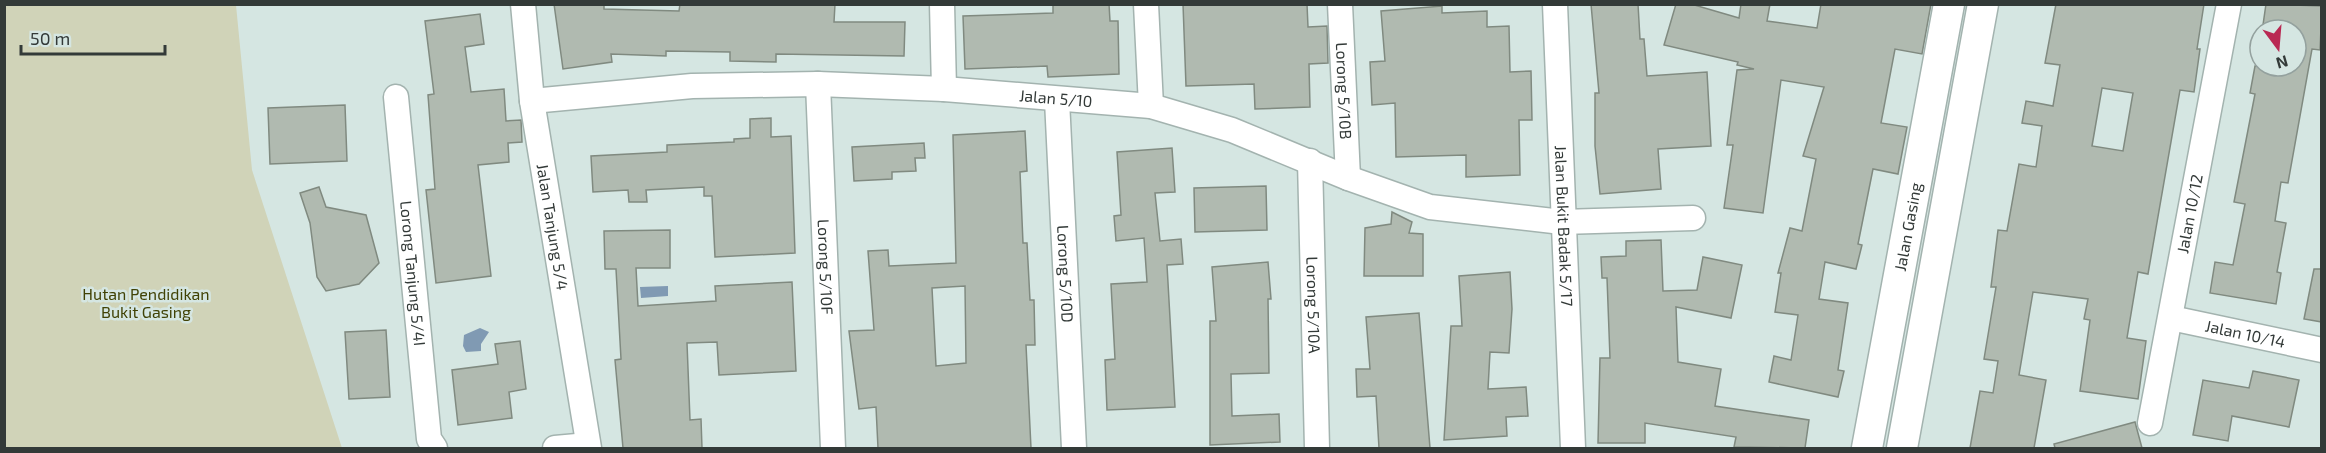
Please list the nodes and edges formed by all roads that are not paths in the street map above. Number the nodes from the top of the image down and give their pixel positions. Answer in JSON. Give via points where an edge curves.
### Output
{"nodes":[{"id":1,"x":523,"y":4,"type":"edge"},
{"id":2,"x":942,"y":4,"type":"edge"},
{"id":3,"x":1146,"y":4,"type":"edge"},
{"id":4,"x":1340,"y":4,"type":"edge"},
{"id":5,"x":1555,"y":4,"type":"edge"},
{"id":6,"x":1948,"y":4,"type":"edge"},
{"id":7,"x":1983,"y":4,"type":"edge"},
{"id":8,"x":2229,"y":4,"type":"edge"},
{"id":9,"x":818,"y":84,"type":"junction"},
{"id":10,"x":944,"y":89,"type":"junction"},
{"id":11,"x":396,"y":97,"type":"dead end"},
{"id":12,"x":1057,"y":100,"type":"junction"},
{"id":13,"x":532,"y":101,"type":"junction"},
{"id":14,"x":1151,"y":106,"type":"junction"},
{"id":15,"x":1310,"y":161,"type":"junction"},
{"id":16,"x":1348,"y":177,"type":"junction"},
{"id":17,"x":1693,"y":218,"type":"dead end"},
{"id":18,"x":1562,"y":222,"type":"junction"},
{"id":19,"x":2171,"y":318,"type":"junction"},
{"id":20,"x":2322,"y":350,"type":"edge"},
{"id":21,"x":2150,"y":423,"type":"dead end"},
{"id":22,"x":588,"y":447,"type":"edge"},
{"id":23,"x":435,"y":448,"type":"edge"},
{"id":24,"x":555,"y":448,"type":"edge"},
{"id":25,"x":833,"y":448,"type":"edge"},
{"id":26,"x":1074,"y":448,"type":"edge"},
{"id":27,"x":1317,"y":448,"type":"edge"},
{"id":28,"x":1573,"y":448,"type":"edge"},
{"id":29,"x":1867,"y":448,"type":"edge"},
{"id":30,"x":1902,"y":448,"type":"edge"}],
"edges":[{"from":1,"to":13,"type":"street","name":"Jalan Tanjung 5/4"},
{"from":2,"to":10,"type":"street"},
{"from":3,"to":14,"type":"street"},
{"from":4,"to":16,"type":"street","name":"Lorong 5/10B"},
{"from":5,"to":18,"type":"street","name":"Jalan Bukit Badak 5/17"},
{"from":6,"to":29,"type":"main road","name":"Jalan Gasing"},
{"from":7,"to":30,"type":"main road","name":"Jalan Gasing"},
{"from":8,"to":19,"type":"street","name":"Jalan 10/12"},
{"from":9,"to":10,"type":"street","name":"Jalan 5/10"},
{"from":9,"to":13,"type":"street","name":"Jalan 5/10","via":[[692,86]]},
{"from":9,"to":25,"type":"street","name":"Lorong 5/10F"},
{"from":10,"to":12,"type":"street","name":"Jalan 5/10"},
{"from":11,"to":23,"type":"street","name":"Lorong Tanjung 5/4I","via":[[429,439]]},
{"from":12,"to":14,"type":"street","name":"Jalan 5/10"},
{"from":12,"to":26,"type":"street","name":"Lorong 5/10D"},
{"from":13,"to":22,"type":"street","name":"Jalan Tanjung 5/4"},
{"from":14,"to":15,"type":"street","name":"Jalan 5/10","via":[[1232,130]]},
{"from":15,"to":16,"type":"street","name":"Jalan 5/10"},
{"from":15,"to":27,"type":"street","name":"Lorong 5/10A"},
{"from":16,"to":18,"type":"street","name":"Jalan 5/10","via":[[1430,207]]},
{"from":17,"to":18,"type":"street","name":"Jalan 5/10"},
{"from":18,"to":28,"type":"street","name":"Jalan Bukit Badak 5/17"},
{"from":19,"to":20,"type":"street","name":"Jalan 10/14"},
{"from":19,"to":21,"type":"street","name":"Jalan 10/12"},
{"from":22,"to":24,"type":"street"}]}
